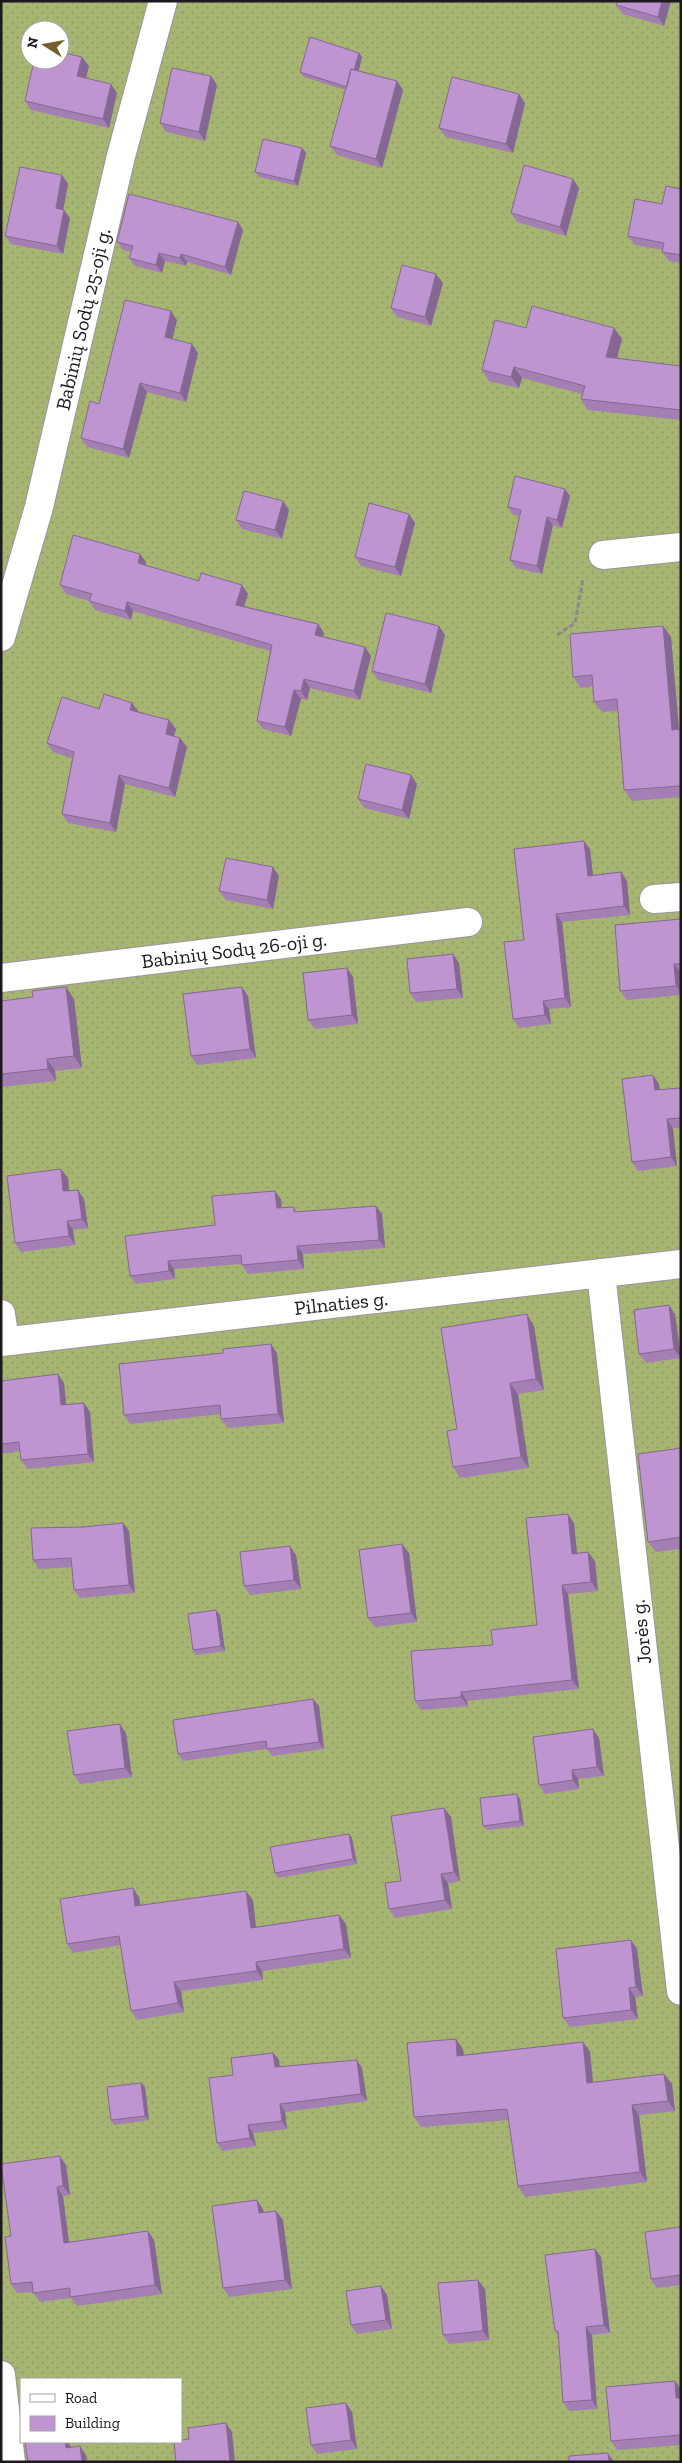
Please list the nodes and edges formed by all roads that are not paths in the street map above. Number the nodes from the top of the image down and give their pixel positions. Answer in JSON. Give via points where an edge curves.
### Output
{"nodes":[{"id":1,"x":163,"y":1,"type":"edge"},
{"id":2,"x":681,"y":547,"type":"edge"},
{"id":3,"x":603,"y":555,"type":"road end"},
{"id":4,"x":1,"y":637,"type":"edge"},
{"id":5,"x":681,"y":896,"type":"edge"},
{"id":6,"x":654,"y":899,"type":"dead end"},
{"id":7,"x":468,"y":922,"type":"dead end"},
{"id":8,"x":1,"y":978,"type":"edge"},
{"id":9,"x":681,"y":1264,"type":"edge"},
{"id":10,"x":602,"y":1274,"type":"junction"},
{"id":11,"x":1,"y":1314,"type":"edge"},
{"id":12,"x":3,"y":1341,"type":"edge"},
{"id":13,"x":681,"y":1991,"type":"edge"},
{"id":14,"x":1,"y":2375,"type":"edge"},
{"id":15,"x":11,"y":2462,"type":"edge"}],
"edges":[{"from":1,"to":4,"type":"street","name":"Babinių Sodų 25-oji g.","via":[[121,156],[40,507]]},
{"from":2,"to":3,"type":"street"},
{"from":5,"to":6,"type":"street"},
{"from":7,"to":8,"type":"street","name":"Babinių Sodų 26-oji g."},
{"from":9,"to":10,"type":"street","name":"Pilnaties g."},
{"from":10,"to":12,"type":"street","name":"Pilnaties g."},
{"from":10,"to":13,"type":"street","name":"Jorės g."},
{"from":11,"to":12,"type":"street"},
{"from":14,"to":15,"type":"street"}]}
